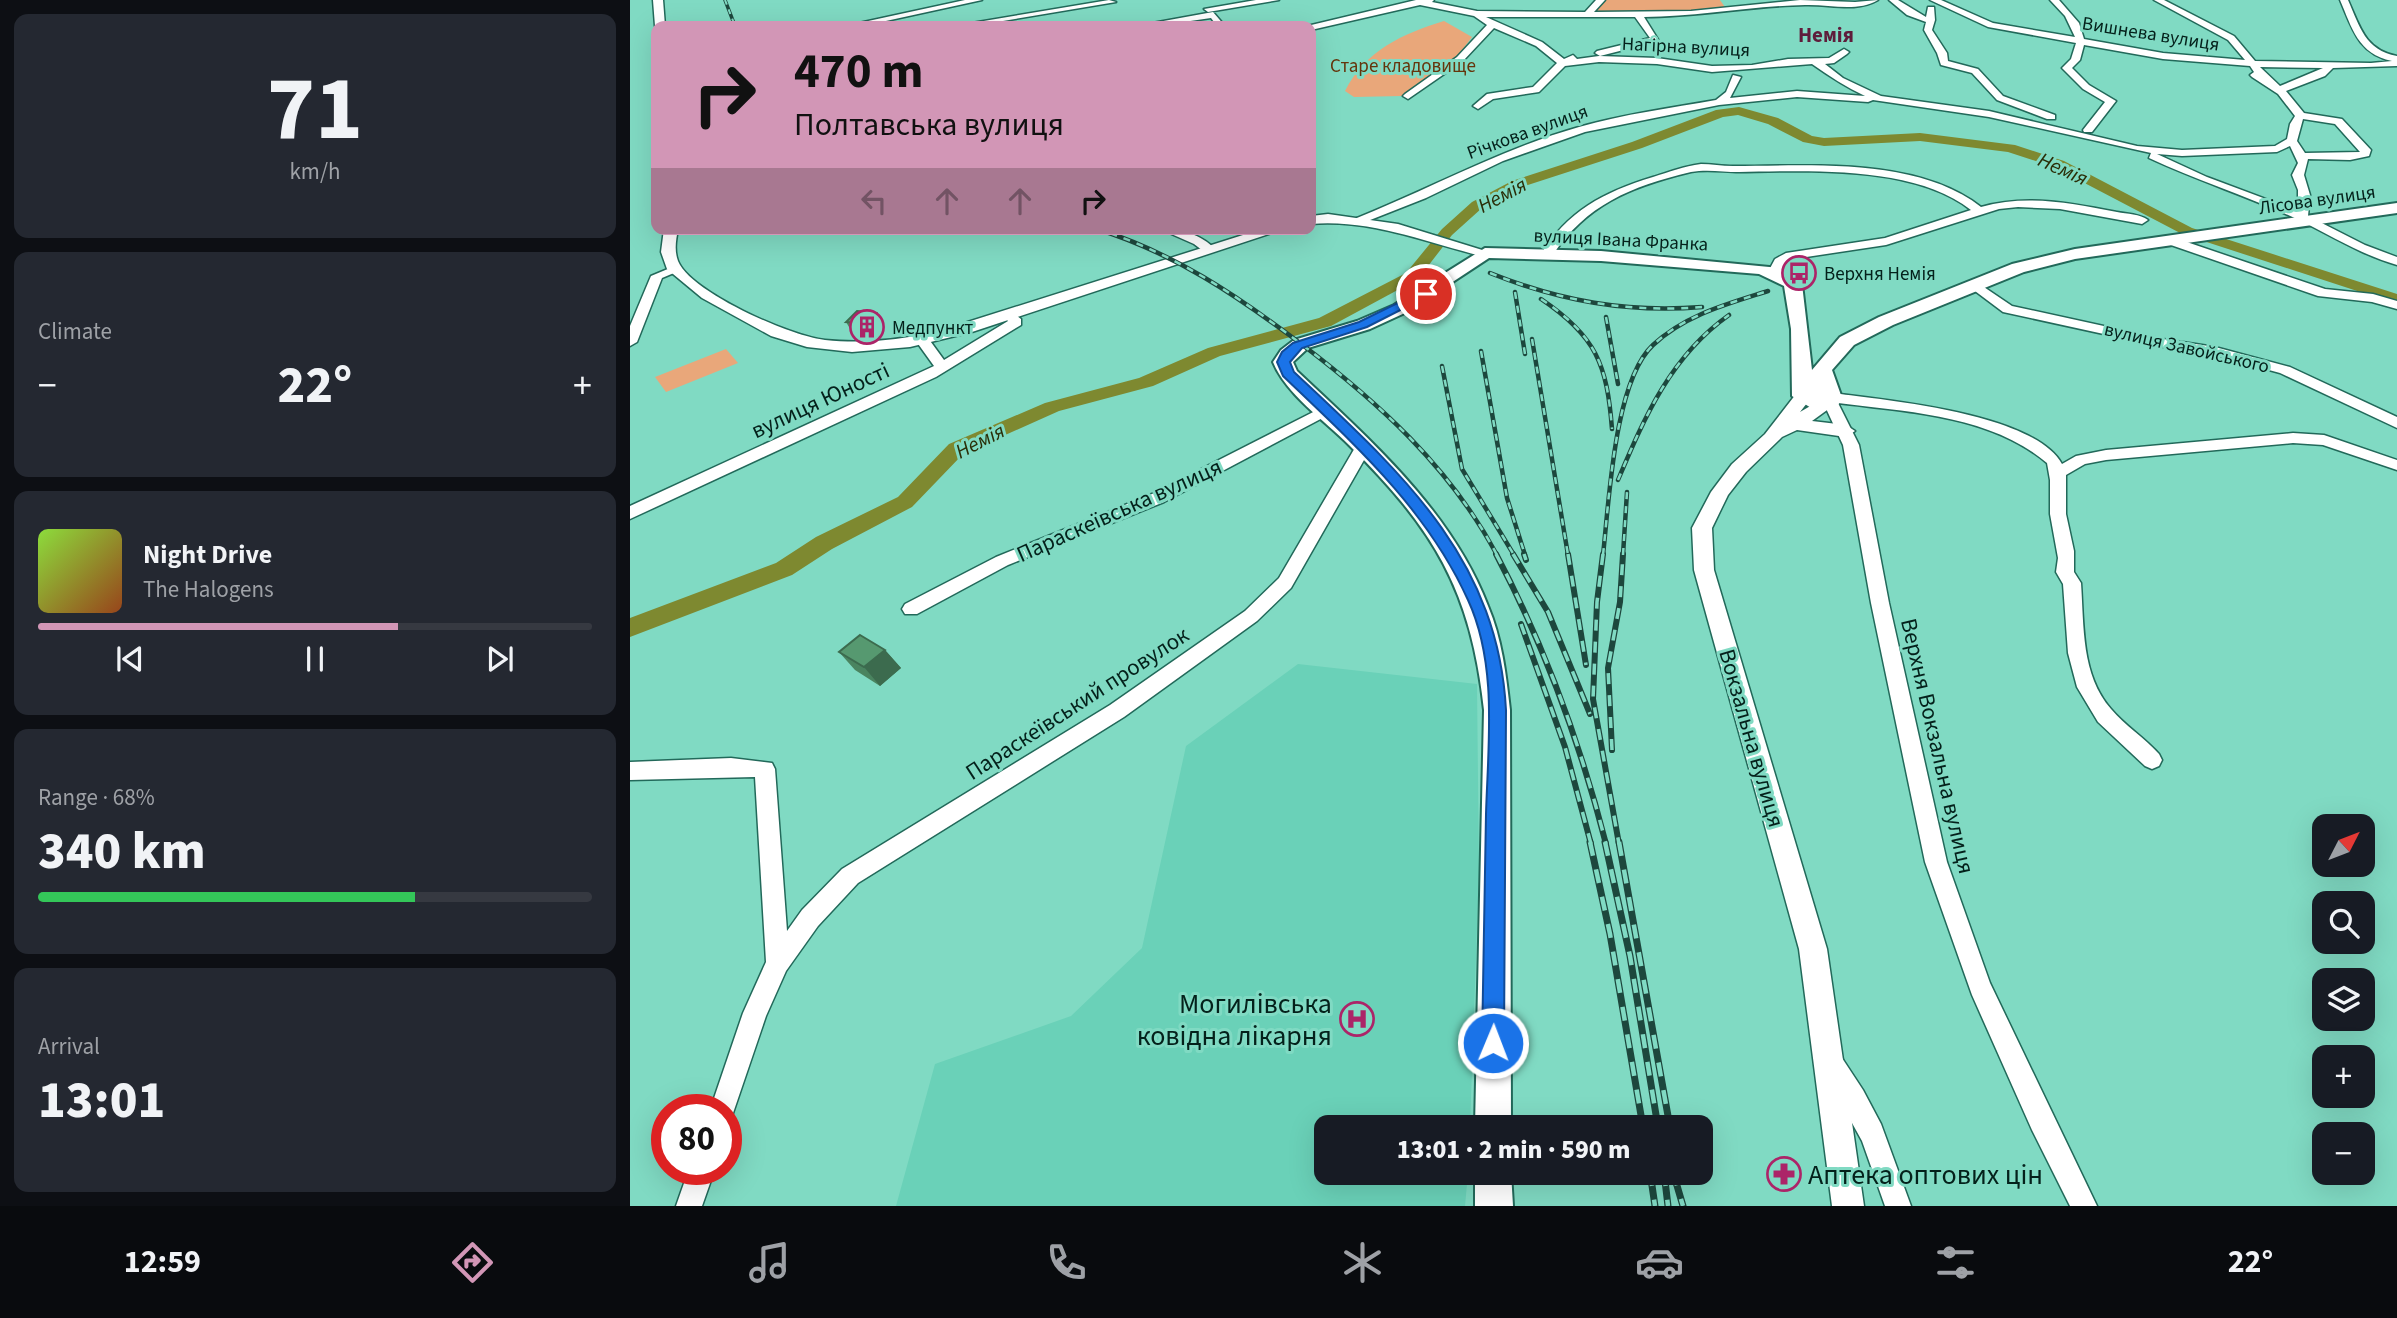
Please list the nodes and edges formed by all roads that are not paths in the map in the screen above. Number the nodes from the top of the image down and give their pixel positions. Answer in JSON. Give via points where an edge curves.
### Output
{"nodes":[{"id":1,"x":658,"y":0,"type":"edge"},
{"id":2,"x":978,"y":0,"type":"edge"},
{"id":3,"x":1203,"y":0,"type":"edge"},
{"id":4,"x":1275,"y":0,"type":"edge"},
{"id":5,"x":1430,"y":0,"type":"edge"},
{"id":6,"x":1601,"y":0,"type":"edge"},
{"id":7,"x":1874,"y":0,"type":"edge"},
{"id":8,"x":1893,"y":0,"type":"edge"},
{"id":9,"x":1934,"y":0,"type":"edge"},
{"id":10,"x":2054,"y":0,"type":"edge"},
{"id":11,"x":2158,"y":0,"type":"edge"},
{"id":12,"x":2344,"y":0,"type":"edge"},
{"id":13,"x":1421,"y":1,"type":"edge"},
{"id":14,"x":1112,"y":2,"type":"dead end"},
{"id":15,"x":1947,"y":7,"type":"junction"},
{"id":16,"x":1021,"y":9,"type":"junction"},
{"id":17,"x":1211,"y":12,"type":"junction"},
{"id":18,"x":1477,"y":14,"type":"junction"},
{"id":19,"x":1587,"y":15,"type":"junction"},
{"id":20,"x":1639,"y":16,"type":"junction"},
{"id":21,"x":1931,"y":20,"type":"junction"},
{"id":22,"x":660,"y":21,"type":"edge"},
{"id":23,"x":873,"y":21,"type":"edge"},
{"id":24,"x":977,"y":21,"type":"edge"},
{"id":25,"x":1021,"y":21,"type":"edge"},
{"id":26,"x":1165,"y":21,"type":"edge"},
{"id":27,"x":1217,"y":21,"type":"edge"},
{"id":28,"x":1493,"y":24,"type":"junction"},
{"id":29,"x":1316,"y":26,"type":"edge"},
{"id":30,"x":2081,"y":40,"type":"junction"},
{"id":31,"x":1844,"y":52,"type":"dead end"},
{"id":32,"x":2214,"y":61,"type":"junction"},
{"id":33,"x":2397,"y":61,"type":"edge"},
{"id":34,"x":1563,"y":63,"type":"junction"},
{"id":35,"x":1817,"y":64,"type":"junction"},
{"id":36,"x":2254,"y":64,"type":"junction"},
{"id":37,"x":2332,"y":65,"type":"junction"},
{"id":38,"x":1752,"y":68,"type":"junction"},
{"id":39,"x":1713,"y":69,"type":"junction"},
{"id":40,"x":1736,"y":77,"type":"junction"},
{"id":41,"x":2265,"y":79,"type":"junction"},
{"id":42,"x":2278,"y":90,"type":"junction"},
{"id":43,"x":1408,"y":96,"type":"dead end"},
{"id":44,"x":1879,"y":99,"type":"junction"},
{"id":45,"x":1719,"y":102,"type":"junction"},
{"id":46,"x":1478,"y":106,"type":"dead end"},
{"id":47,"x":2301,"y":116,"type":"junction"},
{"id":48,"x":2088,"y":130,"type":"junction"},
{"id":49,"x":2292,"y":141,"type":"junction"},
{"id":50,"x":2119,"y":145,"type":"junction"},
{"id":51,"x":2137,"y":149,"type":"junction"},
{"id":52,"x":2302,"y":156,"type":"junction"},
{"id":53,"x":2397,"y":208,"type":"edge"},
{"id":54,"x":1979,"y":211,"type":"junction"},
{"id":55,"x":1316,"y":218,"type":"edge"},
{"id":56,"x":2142,"y":220,"type":"dead end"},
{"id":57,"x":2307,"y":220,"type":"junction"},
{"id":58,"x":1356,"y":222,"type":"junction"},
{"id":59,"x":669,"y":235,"type":"edge"},
{"id":60,"x":1182,"y":235,"type":"edge"},
{"id":61,"x":1258,"y":235,"type":"edge"},
{"id":62,"x":2172,"y":241,"type":"junction"},
{"id":63,"x":1210,"y":250,"type":"junction"},
{"id":64,"x":1485,"y":253,"type":"junction"},
{"id":65,"x":1546,"y":256,"type":"junction"},
{"id":66,"x":2397,"y":261,"type":"edge"},
{"id":67,"x":675,"y":270,"type":"junction"},
{"id":68,"x":1774,"y":272,"type":"junction"},
{"id":69,"x":1975,"y":285,"type":"junction"},
{"id":70,"x":2397,"y":305,"type":"edge"},
{"id":71,"x":1010,"y":315,"type":"junction"},
{"id":72,"x":1800,"y":329,"type":"junction"},
{"id":73,"x":923,"y":341,"type":"junction"},
{"id":74,"x":1847,"y":341,"type":"junction"},
{"id":75,"x":630,"y":342,"type":"edge"},
{"id":76,"x":942,"y":367,"type":"junction"},
{"id":77,"x":1818,"y":389,"type":"junction"},
{"id":78,"x":1327,"y":410,"type":"junction"},
{"id":79,"x":2397,"y":423,"type":"edge"},
{"id":80,"x":1795,"y":424,"type":"junction"},
{"id":81,"x":1846,"y":431,"type":"junction"},
{"id":82,"x":1771,"y":438,"type":"junction"},
{"id":83,"x":1364,"y":446,"type":"junction"},
{"id":84,"x":2397,"y":465,"type":"edge"},
{"id":85,"x":2058,"y":473,"type":"junction"},
{"id":86,"x":630,"y":513,"type":"edge"},
{"id":87,"x":911,"y":609,"type":"dead end"},
{"id":88,"x":2152,"y":760,"type":"dead end"},
{"id":89,"x":630,"y":771,"type":"edge"},
{"id":90,"x":778,"y":963,"type":"junction"},
{"id":91,"x":1827,"y":1059,"type":"junction"},
{"id":92,"x":727,"y":1094,"type":"edge"},
{"id":93,"x":1493,"y":1115,"type":"edge"},
{"id":94,"x":696,"y":1185,"type":"edge"},
{"id":95,"x":1493,"y":1185,"type":"edge"},
{"id":96,"x":689,"y":1206,"type":"edge"},
{"id":97,"x":1494,"y":1206,"type":"edge"},
{"id":98,"x":1848,"y":1206,"type":"edge"},
{"id":99,"x":1898,"y":1206,"type":"edge"},
{"id":100,"x":2084,"y":1206,"type":"edge"}],
"edges":[{"from":1,"to":22,"type":"main road"},
{"from":2,"to":23,"type":"street"},
{"from":3,"to":17,"type":"street"},
{"from":4,"to":17,"type":"street"},
{"from":5,"to":13,"type":"street"},
{"from":6,"to":19,"type":"street"},
{"from":7,"to":20,"type":"street","via":[[1854,5],[1805,2]]},
{"from":8,"to":21,"type":"street"},
{"from":9,"to":15,"type":"street","name":"Вишнева вулиця"},
{"from":10,"to":30,"type":"street","via":[[2076,22]]},
{"from":11,"to":36,"type":"street","via":[[2223,33]]},
{"from":12,"to":33,"type":"street","via":[[2363,46]]},
{"from":13,"to":18,"type":"street"},
{"from":13,"to":29,"type":"street"},
{"from":14,"to":16,"type":"street"},
{"from":15,"to":21,"type":"street","via":[[1934,6]]},
{"from":15,"to":30,"type":"street","name":"Вишнева вулиця","via":[[1992,24]]},
{"from":16,"to":24,"type":"street"},
{"from":16,"to":25,"type":"street"},
{"from":17,"to":26,"type":"street"},
{"from":17,"to":27,"type":"street"},
{"from":18,"to":19,"type":"street"},
{"from":18,"to":28,"type":"street"},
{"from":19,"to":20,"type":"street"},
{"from":20,"to":34,"type":"street","name":"Нагірна вулиця","via":[[1657,39]]},
{"from":21,"to":48,"type":"street","via":[[1928,30],[1944,63],[1975,71],[2000,98]]},
{"from":28,"to":34,"type":"street","via":[[1539,44]]},
{"from":28,"to":43,"type":"street","via":[[1460,59]]},
{"from":30,"to":32,"type":"street","name":"Вишнева вулиця"},
{"from":30,"to":48,"type":"street","via":[[2074,63],[2067,68],[2086,87],[2111,101]]},
{"from":31,"to":35,"type":"street","name":"Нагірна вулиця"},
{"from":32,"to":36,"type":"street","name":"Вишнева вулиця"},
{"from":32,"to":41,"type":"street"},
{"from":33,"to":37,"type":"street","name":"Вишнева вулиця"},
{"from":34,"to":39,"type":"street","name":"Нагірна вулиця","via":[[1657,61]]},
{"from":34,"to":46,"type":"street","name":"Нагірна вулиця","via":[[1536,90],[1490,96]]},
{"from":35,"to":38,"type":"street","name":"Нагірна вулиця","via":[[1788,62]]},
{"from":35,"to":44,"type":"street","name":"Річкова вулиця"},
{"from":36,"to":37,"type":"street","name":"Вишнева вулиця"},
{"from":36,"to":41,"type":"street"},
{"from":37,"to":42,"type":"street","via":[[2322,74]]},
{"from":38,"to":39,"type":"street","name":"Нагірна вулиця"},
{"from":38,"to":40,"type":"street"},
{"from":39,"to":40,"type":"street"},
{"from":40,"to":45,"type":"street","via":[[1730,93]]},
{"from":41,"to":42,"type":"street"},
{"from":42,"to":47,"type":"street"},
{"from":44,"to":45,"type":"street","name":"Річкова вулиця","via":[[1797,94]]},
{"from":44,"to":50,"type":"street","name":"Річкова вулиця","via":[[1989,114]]},
{"from":45,"to":58,"type":"street","name":"Річкова вулиця","via":[[1582,129],[1499,159]]},
{"from":47,"to":49,"type":"street"},
{"from":47,"to":52,"type":"street","via":[[2337,121],[2366,150],[2350,157]]},
{"from":48,"to":50,"type":"street"},
{"from":49,"to":51,"type":"street","name":"Річкова вулиця","via":[[2277,149],[2167,153]]},
{"from":49,"to":52,"type":"street"},
{"from":50,"to":51,"type":"street","name":"Річкова вулиця"},
{"from":51,"to":57,"type":"street","name":"Річкова вулиця"},
{"from":52,"to":57,"type":"street","via":[[2298,175]]},
{"from":53,"to":57,"type":"highway","name":"Лісова вулиця"},
{"from":54,"to":56,"type":"street","via":[[1993,206],[2043,206]]},
{"from":54,"to":65,"type":"street","via":[[1970,200],[1921,181],[1830,169],[1697,168],[1618,191],[1581,212],[1562,229]]},
{"from":54,"to":68,"type":"street","via":[[1886,241],[1790,256],[1779,262]]},
{"from":55,"to":58,"type":"main road"},
{"from":57,"to":62,"type":"highway","name":"Лісова вулиця"},
{"from":57,"to":66,"type":"street","name":"Річкова вулиця"},
{"from":58,"to":64,"type":"main road","name":"вулиця Івана Франка"},
{"from":59,"to":67,"type":"main road","via":[[668,258]]},
{"from":60,"to":63,"type":"street"},
{"from":61,"to":63,"type":"main road","name":"вулиця Юності"},
{"from":62,"to":69,"type":"highway","name":"Лісова вулиця","via":[[2054,258]]},
{"from":62,"to":70,"type":"street","via":[[2323,293]]},
{"from":63,"to":71,"type":"main road","name":"вулиця Юності"},
{"from":64,"to":65,"type":"highway","name":"вулиця Івана Франка"},
{"from":64,"to":78,"type":"highway","via":[[1452,279],[1398,309],[1291,349],[1283,362],[1288,373]]},
{"from":65,"to":68,"type":"highway","name":"вулиця Івана Франка"},
{"from":67,"to":73,"type":"main road","name":"вулиця Юності","via":[[734,313],[797,340],[849,347]]},
{"from":67,"to":75,"type":"street","via":[[657,276]]},
{"from":68,"to":72,"type":"highway","via":[[1793,284]]},
{"from":69,"to":74,"type":"highway"},
{"from":69,"to":79,"type":"street","name":"вулиця Завойського","via":[[2008,309],[2216,351],[2285,370]]},
{"from":71,"to":73,"type":"main road","name":"вулиця Юності"},
{"from":71,"to":76,"type":"street","name":"вулиця Юності","via":[[1016,322]]},
{"from":72,"to":74,"type":"highway","via":[[1824,342]]},
{"from":72,"to":77,"type":"highway"},
{"from":73,"to":76,"type":"street"},
{"from":74,"to":77,"type":"highway"},
{"from":76,"to":86,"type":"street","name":"вулиця Юності"},
{"from":77,"to":80,"type":"main road","name":"Вокзальна вулиця"},
{"from":77,"to":81,"type":"street","name":"Верхня Вокзальна вулиця"},
{"from":77,"to":82,"type":"main road","name":"Вокзальна вулиця"},
{"from":77,"to":85,"type":"street","via":[[1986,422],[2053,460]]},
{"from":78,"to":83,"type":"highway"},
{"from":78,"to":87,"type":"street","name":"Параскеївська вулиця","via":[[1158,498],[1002,561]]},
{"from":80,"to":81,"type":"main road"},
{"from":80,"to":82,"type":"main road","name":"Вокзальна вулиця"},
{"from":81,"to":100,"type":"street","name":"Верхня Вокзальна вулиця","via":[[1937,862],[1980,986]]},
{"from":82,"to":91,"type":"main road","name":"Вокзальна вулиця","via":[[1720,492],[1702,528],[1704,570],[1813,949]]},
{"from":83,"to":90,"type":"street","name":"Параскеївський провулок","via":[[1285,583],[1251,616],[1116,711],[850,876],[810,918]]},
{"from":83,"to":93,"type":"highway","via":[[1425,514],[1454,557],[1477,602],[1496,672]]},
{"from":84,"to":85,"type":"street","via":[[2299,435],[2275,441],[2106,454],[2081,460]]},
{"from":85,"to":88,"type":"street","via":[[2065,572],[2072,583],[2084,687],[2105,716]]},
{"from":89,"to":90,"type":"street","via":[[765,769]]},
{"from":90,"to":92,"type":"street"},
{"from":91,"to":98,"type":"main road","name":"Вокзальна вулиця"},
{"from":91,"to":99,"type":"street","via":[[1850,1089],[1885,1164]]},
{"from":94,"to":96,"type":"street"},
{"from":95,"to":97,"type":"highway"}]}
